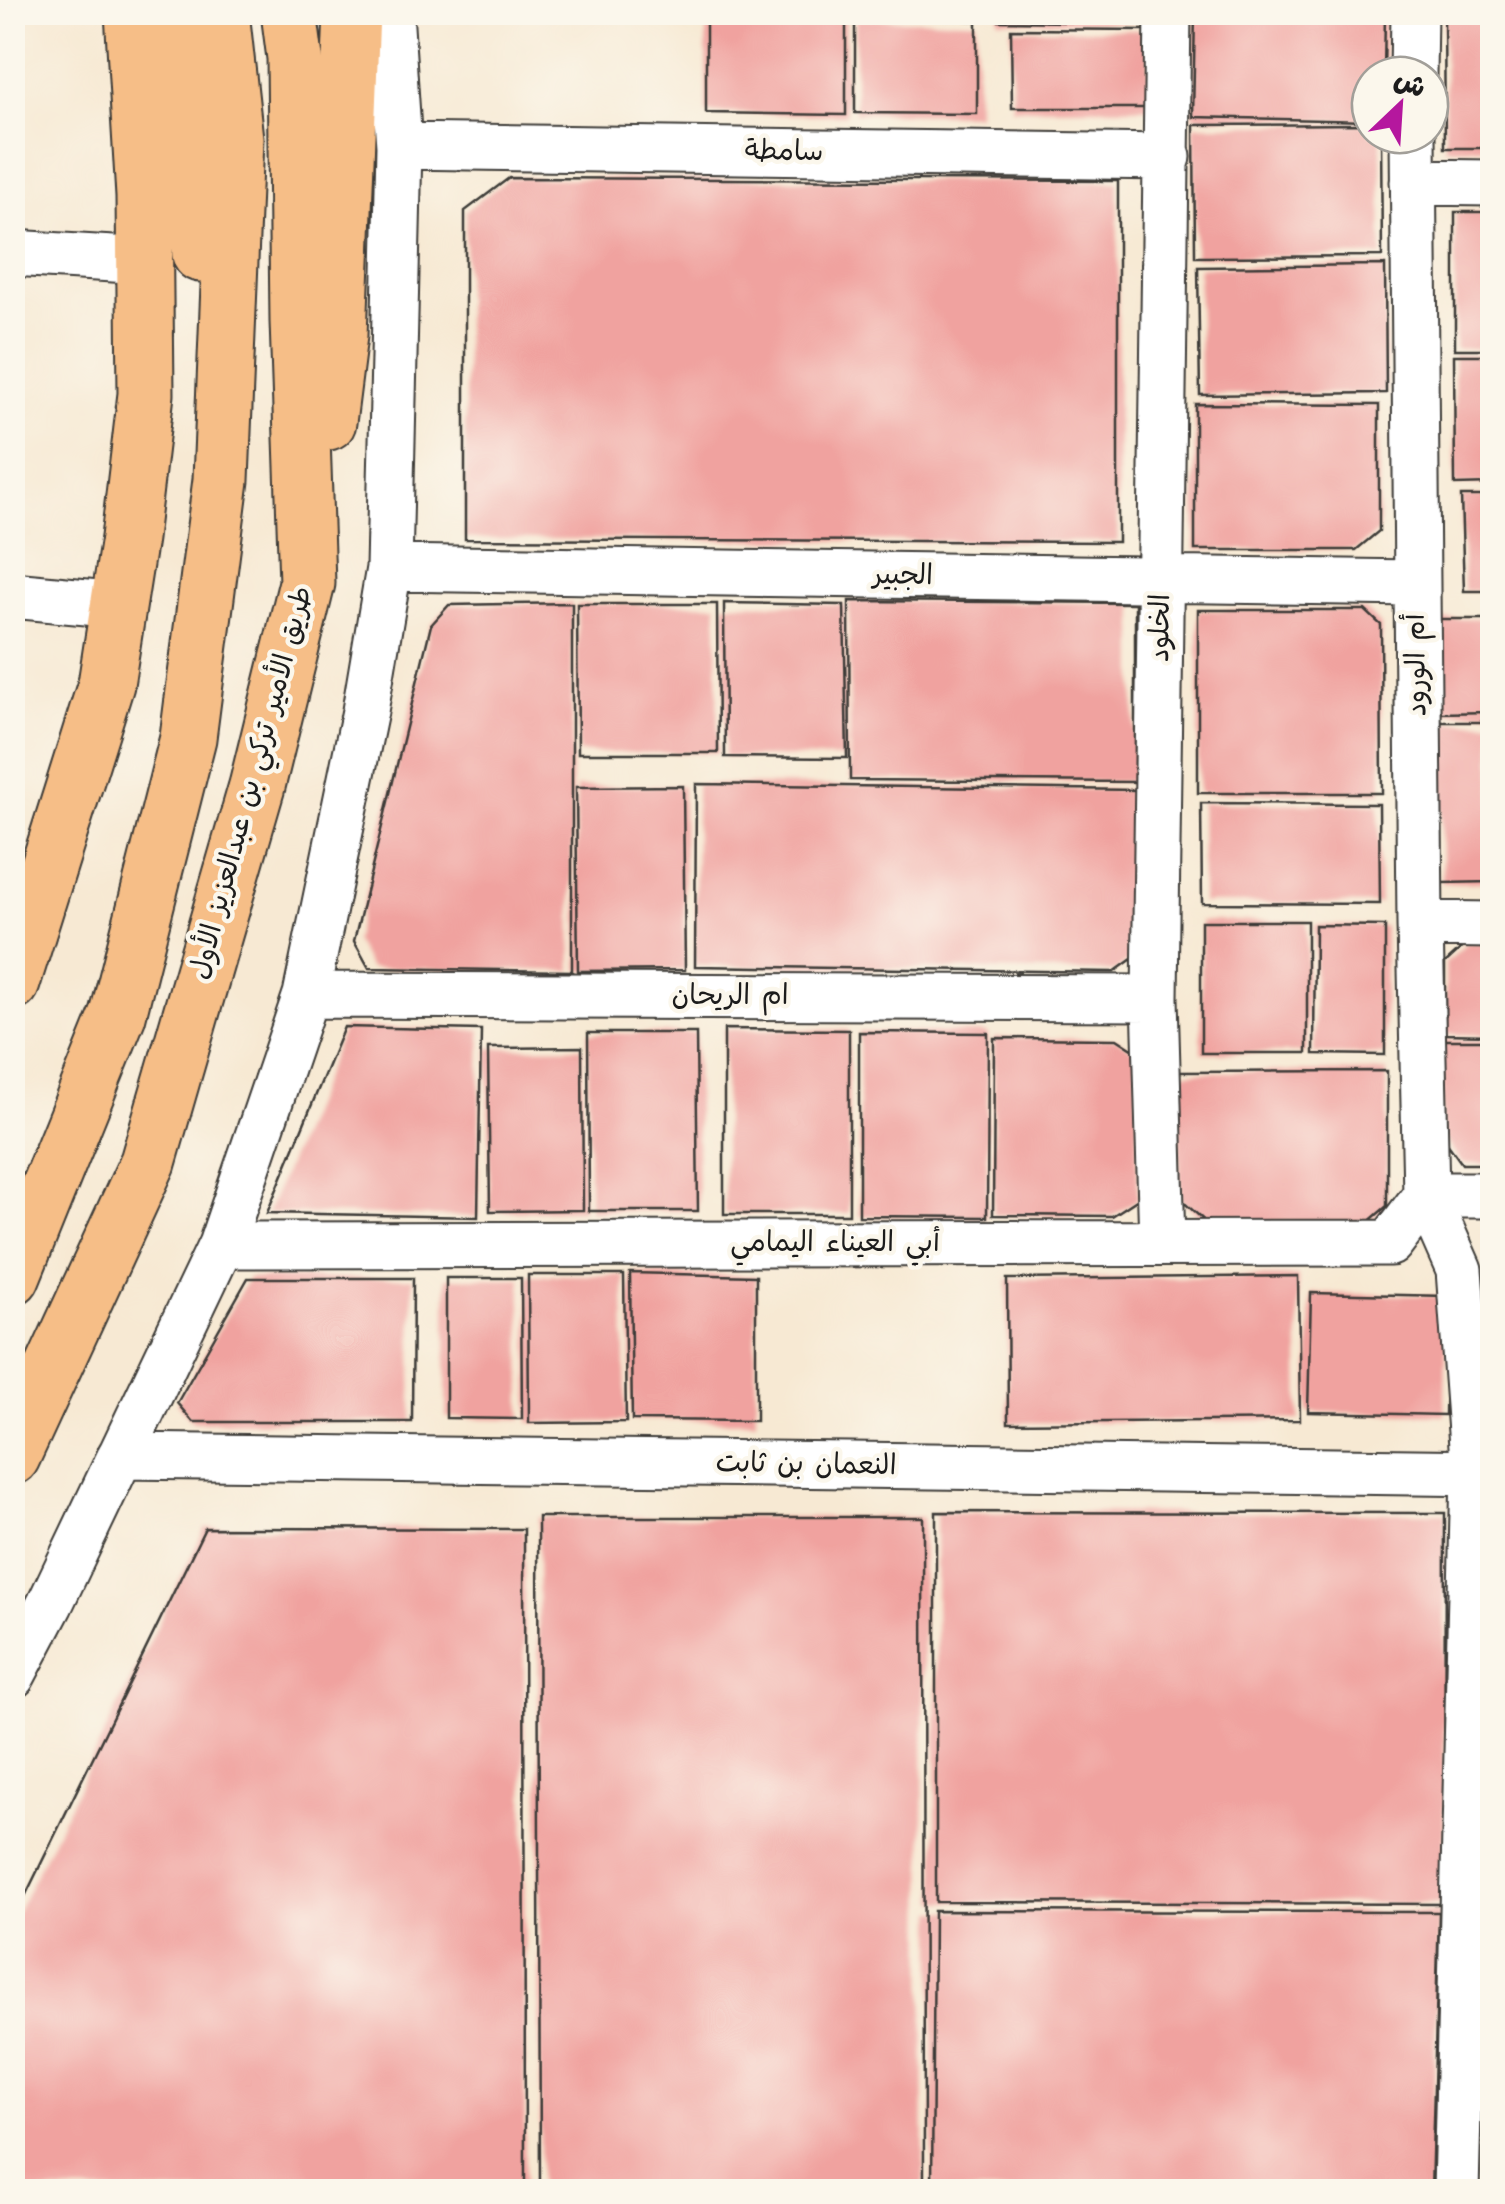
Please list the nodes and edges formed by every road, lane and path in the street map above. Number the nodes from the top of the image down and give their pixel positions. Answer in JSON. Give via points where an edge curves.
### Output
{"nodes":[{"id":1,"x":132,"y":12,"type":"edge"},
{"id":2,"x":183,"y":12,"type":"edge"},
{"id":3,"x":222,"y":12,"type":"edge"},
{"id":4,"x":289,"y":12,"type":"edge"},
{"id":5,"x":352,"y":12,"type":"edge"},
{"id":6,"x":390,"y":12,"type":"edge"},
{"id":7,"x":1168,"y":12,"type":"edge"},
{"id":8,"x":1414,"y":12,"type":"edge"},
{"id":9,"x":1414,"y":55,"type":"edge"},
{"id":10,"x":399,"y":146,"type":"junction"},
{"id":11,"x":1413,"y":155,"type":"edge"},
{"id":12,"x":1168,"y":157,"type":"junction"},
{"id":13,"x":1412,"y":182,"type":"junction"},
{"id":14,"x":1492,"y":183,"type":"edge"},
{"id":15,"x":12,"y":253,"type":"edge"},
{"id":16,"x":147,"y":262,"type":"junction"},
{"id":17,"x":389,"y":568,"type":"junction"},
{"id":18,"x":1162,"y":580,"type":"junction"},
{"id":19,"x":308,"y":583,"type":"junction"},
{"id":20,"x":1416,"y":583,"type":"junction"},
{"id":21,"x":12,"y":594,"type":"edge"},
{"id":22,"x":118,"y":606,"type":"junction"},
{"id":23,"x":188,"y":738,"type":"junction"},
{"id":24,"x":1420,"y":924,"type":"junction"},
{"id":25,"x":1492,"y":925,"type":"edge"},
{"id":26,"x":12,"y":983,"type":"edge"},
{"id":27,"x":306,"y":995,"type":"junction"},
{"id":28,"x":1155,"y":998,"type":"junction"},
{"id":29,"x":1426,"y":1195,"type":"junction"},
{"id":30,"x":1492,"y":1195,"type":"edge"},
{"id":31,"x":1162,"y":1243,"type":"junction"},
{"id":32,"x":220,"y":1244,"type":"junction"},
{"id":33,"x":12,"y":1277,"type":"edge"},
{"id":34,"x":120,"y":1456,"type":"junction"},
{"id":35,"x":12,"y":1458,"type":"edge"},
{"id":36,"x":1483,"y":1473,"type":"edge"},
{"id":37,"x":12,"y":1676,"type":"edge"},
{"id":38,"x":1478,"y":1869,"type":"edge"},
{"id":39,"x":1456,"y":2192,"type":"edge"}],
"edges":[{"from":1,"to":16,"type":"main road"},
{"from":2,"to":23,"type":"main road","via":[[200,248]]},
{"from":3,"to":23,"type":"main road","via":[[235,139],[221,480]]},
{"from":4,"to":19,"type":"main road","name":"طريق الأمير تركي بن عبدالعزيز الأول"},
{"from":5,"to":19,"type":"main road","via":[[340,335]]},
{"from":6,"to":10,"type":"street"},
{"from":7,"to":12,"type":"street","name":"الخلود"},
{"from":8,"to":9,"type":"street"},
{"from":10,"to":12,"type":"street","name":"سامطة"},
{"from":10,"to":17,"type":"street"},
{"from":11,"to":13,"type":"street","name":"أم الورود"},
{"from":12,"to":18,"type":"street","name":"الخلود"},
{"from":13,"to":14,"type":"street"},
{"from":13,"to":20,"type":"street","name":"أم الورود"},
{"from":15,"to":16,"type":"street"},
{"from":16,"to":22,"type":"main road","via":[[146,394]]},
{"from":17,"to":18,"type":"street","name":"الجبير"},
{"from":17,"to":27,"type":"street"},
{"from":18,"to":20,"type":"street","name":"الجبير"},
{"from":18,"to":28,"type":"street","name":"الخلود"},
{"from":19,"to":35,"type":"main road","name":"طريق الأمير تركي بن عبدالعزيز الأول","via":[[148,1162]]},
{"from":20,"to":24,"type":"street","name":"أم الورود"},
{"from":21,"to":22,"type":"street"},
{"from":22,"to":26,"type":"main road","via":[[106,684]]},
{"from":23,"to":33,"type":"main road","via":[[118,1015]]},
{"from":24,"to":25,"type":"street"},
{"from":24,"to":29,"type":"street","name":"أم الورود"},
{"from":27,"to":28,"type":"street","name":"ام الريحان"},
{"from":27,"to":32,"type":"street"},
{"from":28,"to":31,"type":"street","name":"الخلود"},
{"from":29,"to":30,"type":"street"},
{"from":29,"to":31,"type":"street","name":"أبي العيناء اليمامي","via":[[1390,1243]]},
{"from":29,"to":36,"type":"street","via":[[1460,1270]]},
{"from":31,"to":32,"type":"street","name":"أبي العيناء اليمامي"},
{"from":32,"to":34,"type":"street"},
{"from":34,"to":36,"type":"street","name":"النعمان بن ثابت"},
{"from":34,"to":37,"type":"street"},
{"from":36,"to":38,"type":"street"},
{"from":38,"to":39,"type":"street"}]}
